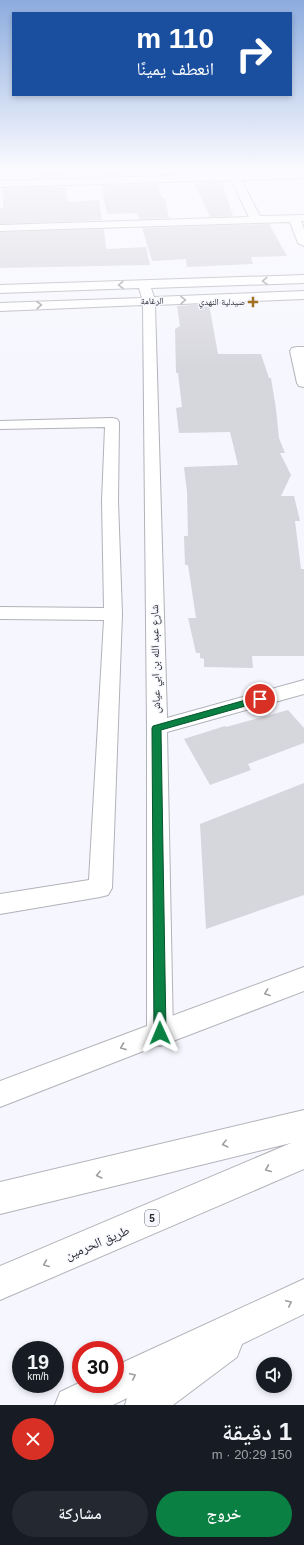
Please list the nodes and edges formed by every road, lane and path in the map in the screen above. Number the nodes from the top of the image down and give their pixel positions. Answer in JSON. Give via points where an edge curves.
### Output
{"nodes":[{"id":1,"x":304,"y":279,"type":"edge"},
{"id":2,"x":0,"y":289,"type":"edge"},
{"id":3,"x":146,"y":293,"type":"junction"},
{"id":4,"x":304,"y":295,"type":"edge"},
{"id":5,"x":0,"y":307,"type":"edge"},
{"id":6,"x":304,"y":351,"type":"edge"},
{"id":7,"x":304,"y":383,"type":"edge"},
{"id":8,"x":0,"y":425,"type":"edge"},
{"id":9,"x":0,"y":613,"type":"edge"},
{"id":10,"x":113,"y":614,"type":"junction"},
{"id":11,"x":304,"y":687,"type":"edge"},
{"id":12,"x":157,"y":728,"type":"junction"},
{"id":13,"x":0,"y":904,"type":"edge"},
{"id":14,"x":304,"y":979,"type":"edge"},
{"id":15,"x":160,"y":1033,"type":"junction"},
{"id":16,"x":0,"y":1094,"type":"edge"},
{"id":17,"x":304,"y":1125,"type":"edge"},
{"id":18,"x":304,"y":1154,"type":"edge"},
{"id":19,"x":0,"y":1198,"type":"edge"},
{"id":20,"x":0,"y":1283,"type":"edge"},
{"id":21,"x":304,"y":1296,"type":"edge"},
{"id":22,"x":260,"y":1317,"type":"junction"},
{"id":23,"x":73,"y":1405,"type":"edge"},
{"id":24,"x":143,"y":1405,"type":"edge"}],
"edges":[{"from":1,"to":3,"type":"street","name":"الرغامة","one_way":true},
{"from":3,"to":2,"type":"street","name":"الرغامة","one_way":true},
{"from":3,"to":4,"type":"street","name":"الرغامة","one_way":true},
{"from":5,"to":3,"type":"street","name":"الرغامة","one_way":true},
{"from":3,"to":12,"type":"street","name":"شارع عبد الله بن ابي عياش"},
{"from":6,"to":7,"type":"street","via":[[297,351]]},
{"from":8,"to":10,"type":"street","via":[[112,422],[110,501]]},
{"from":9,"to":10,"type":"street"},
{"from":10,"to":13,"type":"street","via":[[100,888]]},
{"from":11,"to":12,"type":"street"},
{"from":12,"to":15,"type":"street","name":"شارع عبد الله بن ابي عياش"},
{"from":14,"to":15,"type":"main road","one_way":true},
{"from":15,"to":16,"type":"street","one_way":true},
{"from":17,"to":19,"type":"main road","one_way":true},
{"from":18,"to":20,"type":"main road","name":"طريق الحرمين","number":"5","one_way":true},
{"from":22,"to":21,"type":"main road","one_way":true},
{"from":23,"to":22,"type":"main road","one_way":true},
{"from":22,"to":24,"type":"main road"}]}
